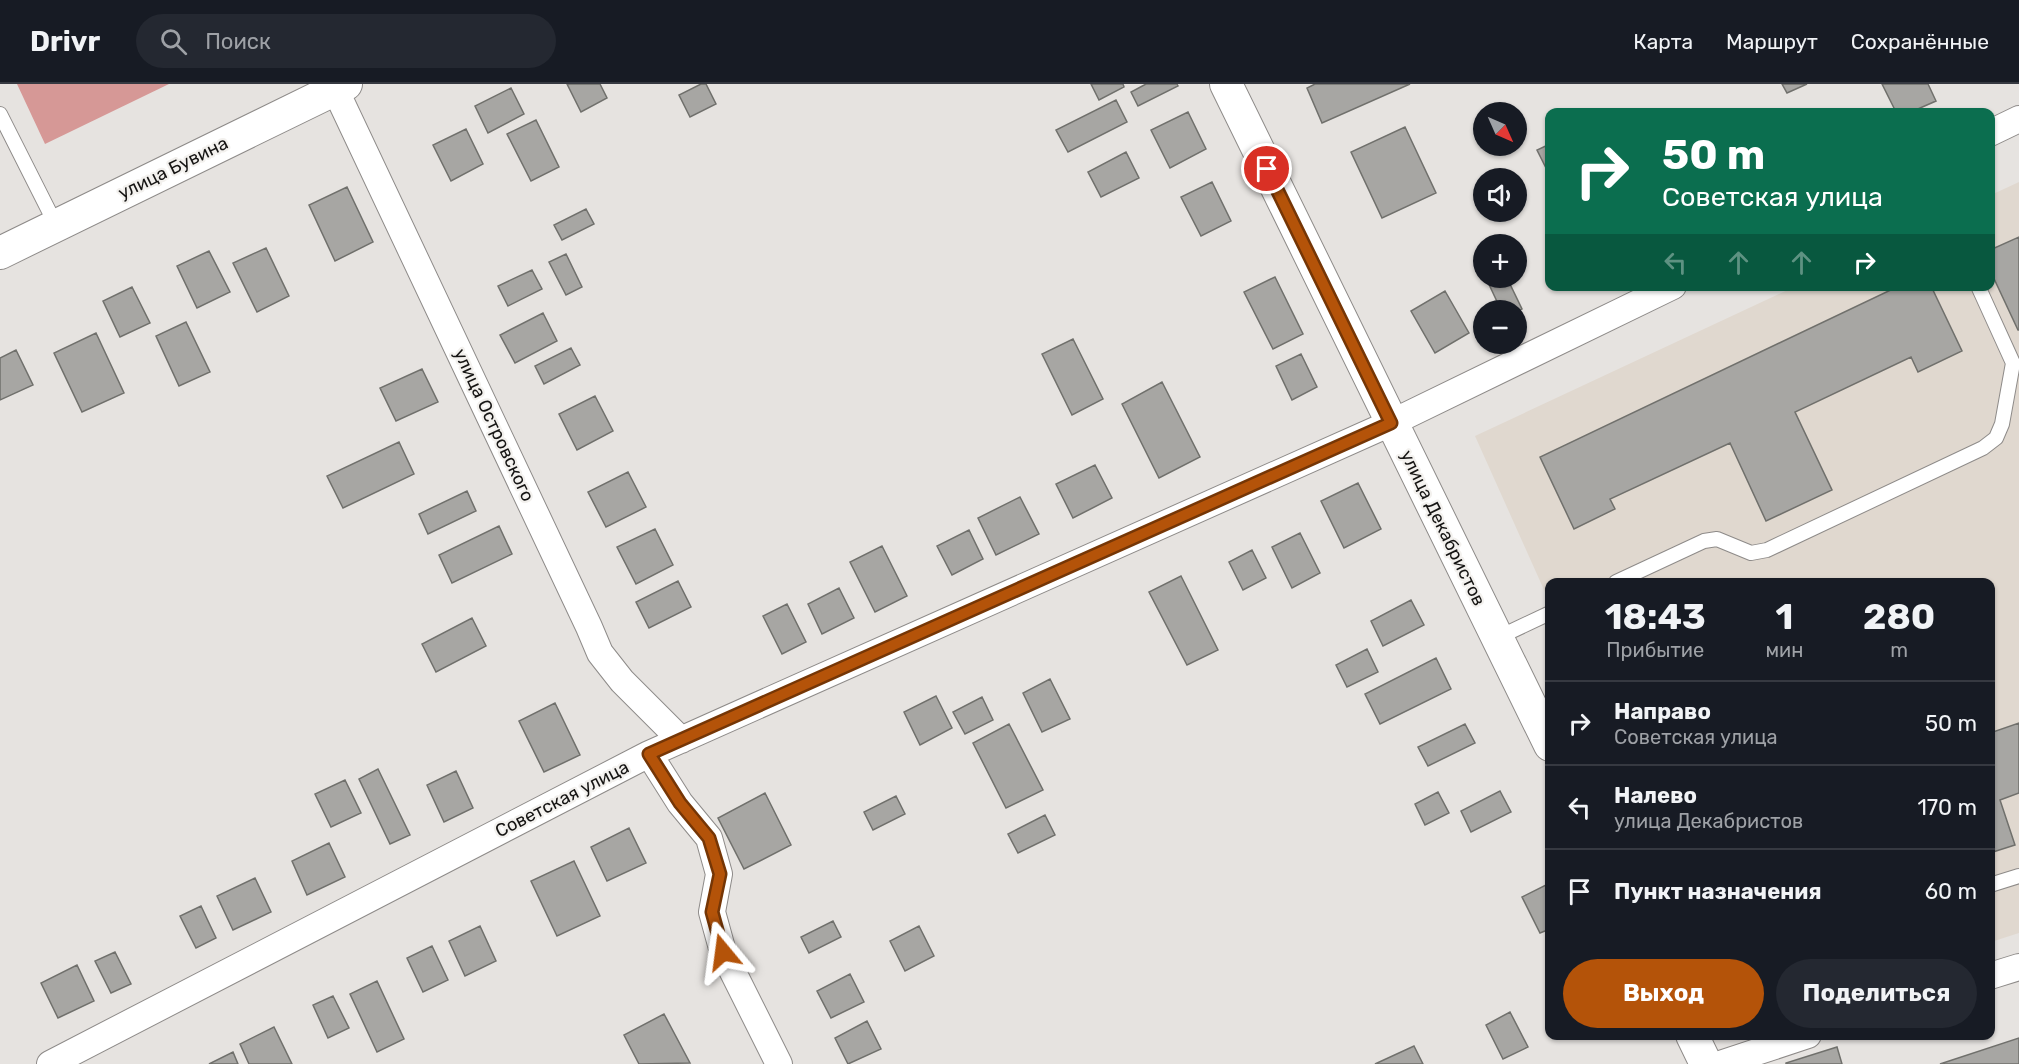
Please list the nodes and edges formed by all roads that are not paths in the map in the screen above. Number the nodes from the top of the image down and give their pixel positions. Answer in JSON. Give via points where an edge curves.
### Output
{"nodes":[{"id":1,"x":1226,"y":84,"type":"edge"},
{"id":2,"x":340,"y":87,"type":"edge"},
{"id":3,"x":0,"y":114,"type":"edge"},
{"id":4,"x":2019,"y":119,"type":"edge"},
{"id":5,"x":1995,"y":130,"type":"edge"},
{"id":6,"x":56,"y":225,"type":"junction"},
{"id":7,"x":0,"y":253,"type":"edge"},
{"id":8,"x":1663,"y":291,"type":"edge"},
{"id":9,"x":1980,"y":291,"type":"edge"},
{"id":10,"x":2016,"y":362,"type":"edge"},
{"id":11,"x":1391,"y":423,"type":"junction"},
{"id":12,"x":1625,"y":578,"type":"edge"},
{"id":13,"x":1545,"y":615,"type":"edge"},
{"id":14,"x":1497,"y":638,"type":"junction"},
{"id":15,"x":1545,"y":735,"type":"edge"},
{"id":16,"x":681,"y":740,"type":"junction"},
{"id":17,"x":649,"y":754,"type":"junction"},
{"id":18,"x":2019,"y":876,"type":"edge"},
{"id":19,"x":1995,"y":883,"type":"edge"},
{"id":20,"x":2019,"y":967,"type":"edge"},
{"id":21,"x":1995,"y":974,"type":"edge"},
{"id":22,"x":1694,"y":1040,"type":"edge"},
{"id":23,"x":1793,"y":1040,"type":"edge"},
{"id":24,"x":50,"y":1064,"type":"edge"},
{"id":25,"x":779,"y":1064,"type":"edge"},
{"id":26,"x":1706,"y":1064,"type":"edge"},
{"id":27,"x":1720,"y":1064,"type":"edge"}],
"edges":[{"from":1,"to":11,"type":"street","name":"улица Декабристов"},
{"from":2,"to":6,"type":"street","name":"улица Бувина"},
{"from":2,"to":16,"type":"street","name":"улица Островского","via":[[600,653]]},
{"from":3,"to":6,"type":"lane"},
{"from":4,"to":5,"type":"street"},
{"from":6,"to":7,"type":"street","name":"улица Бувина"},
{"from":8,"to":11,"type":"street","name":"Советская улица"},
{"from":9,"to":10,"type":"lane"},
{"from":10,"to":12,"type":"lane","via":[[2002,424],[1996,438],[1983,448],[1767,550],[1751,553],[1717,539],[1704,541]]},
{"from":11,"to":14,"type":"street","name":"улица Декабристов"},
{"from":11,"to":16,"type":"street","name":"Советская улица"},
{"from":13,"to":14,"type":"lane"},
{"from":14,"to":15,"type":"street","name":"улица Декабристов"},
{"from":16,"to":17,"type":"street","name":"Советская улица"},
{"from":17,"to":24,"type":"street","name":"Советская улица"},
{"from":17,"to":25,"type":"street","via":[[680,803],[709,838],[720,874],[712,912],[723,952]]},
{"from":18,"to":19,"type":"lane"},
{"from":20,"to":21,"type":"street"},
{"from":22,"to":26,"type":"street"},
{"from":23,"to":27,"type":"street"}]}
